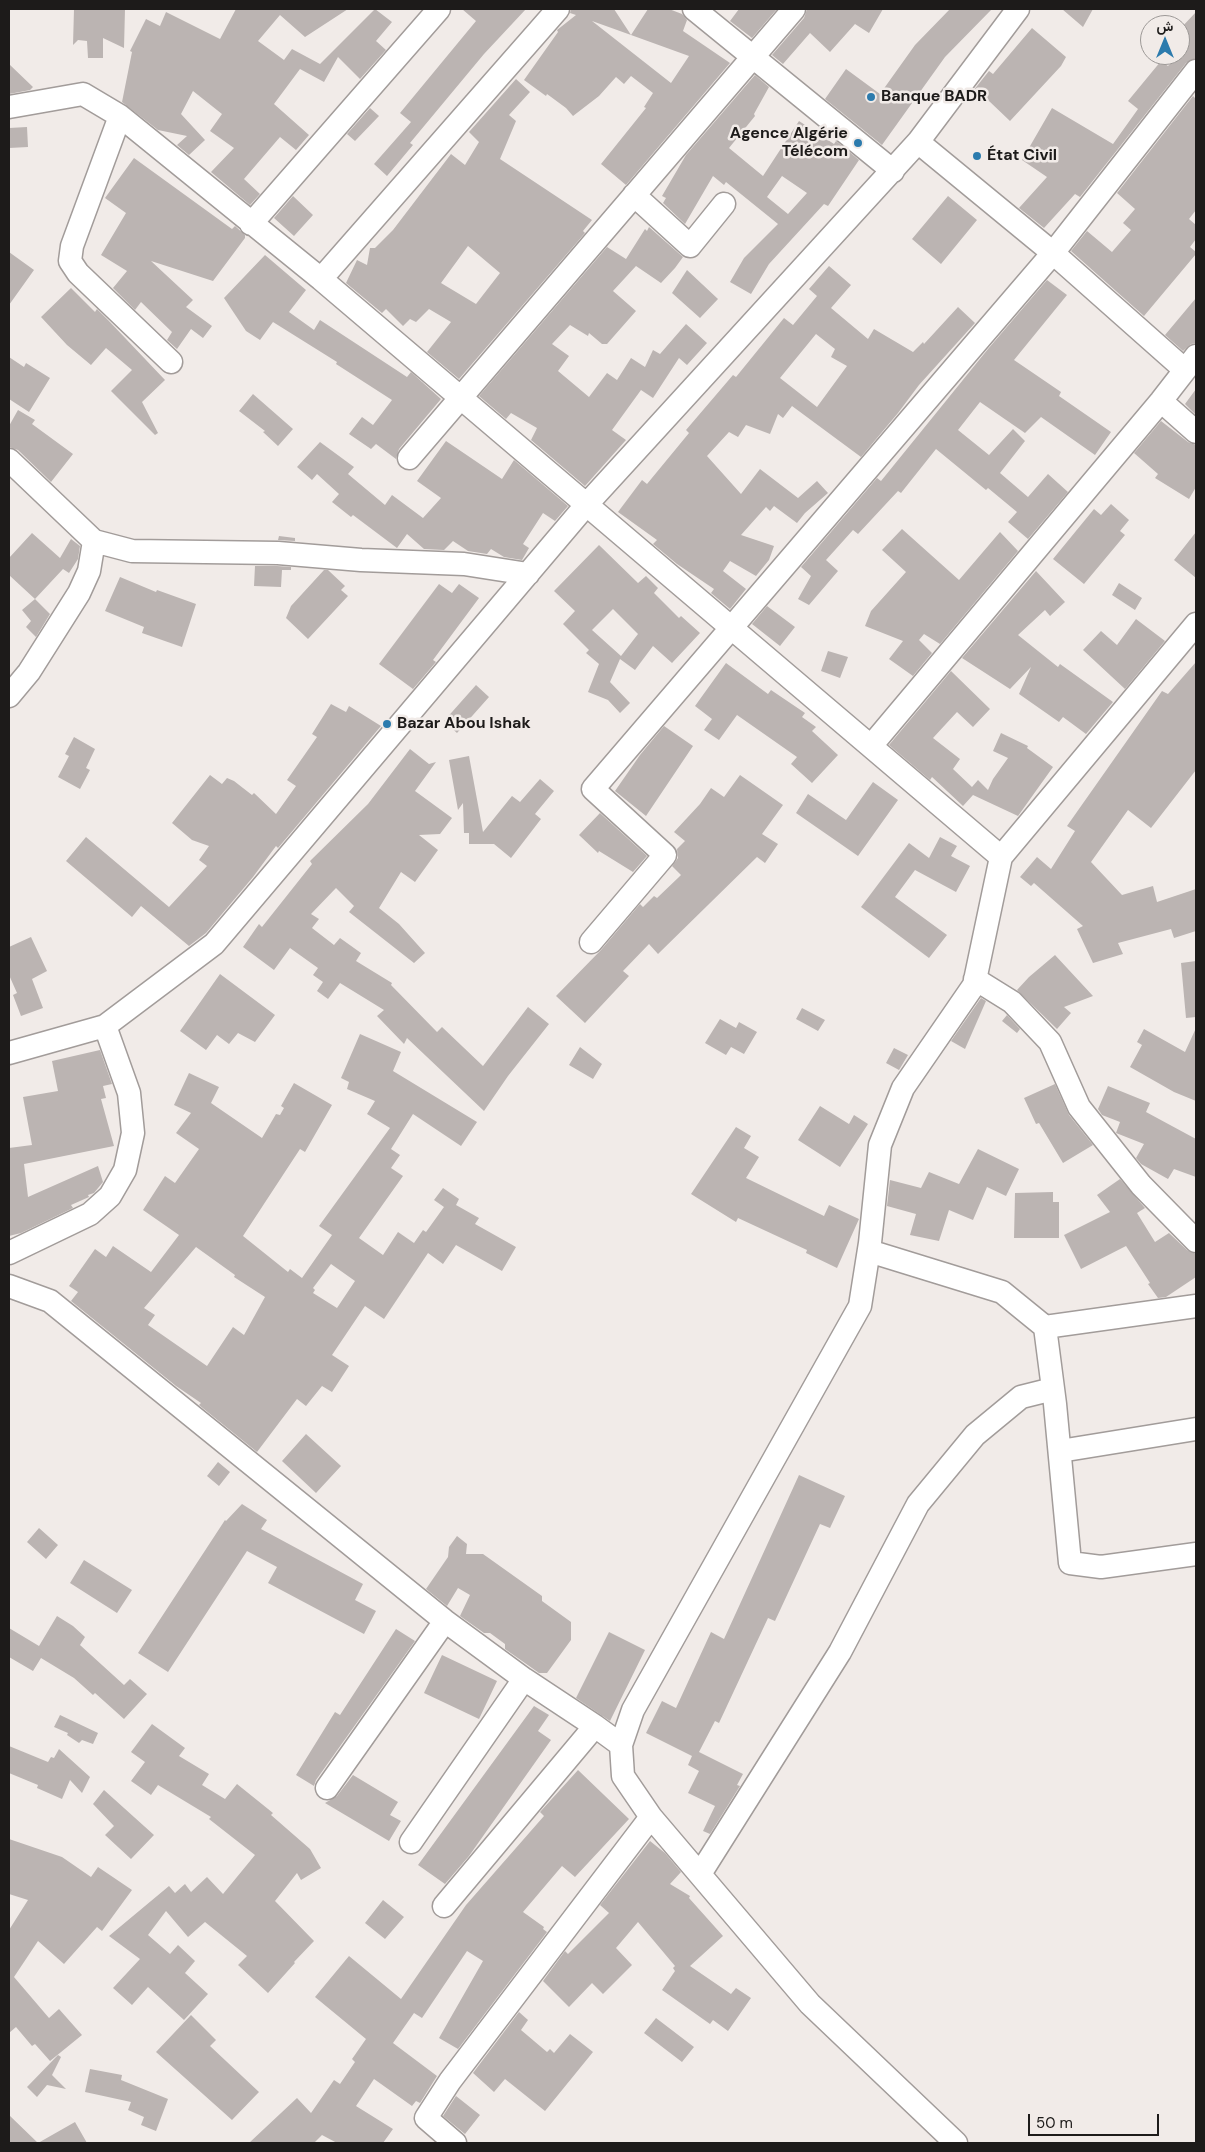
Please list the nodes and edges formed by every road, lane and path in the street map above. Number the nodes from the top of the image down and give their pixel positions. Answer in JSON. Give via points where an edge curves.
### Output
{"nodes":[{"id":1,"x":439,"y":9,"type":"edge"},
{"id":2,"x":558,"y":9,"type":"edge"},
{"id":3,"x":694,"y":9,"type":"edge"},
{"id":4,"x":794,"y":9,"type":"edge"},
{"id":5,"x":1018,"y":9,"type":"edge"},
{"id":6,"x":753,"y":58,"type":"junction"},
{"id":7,"x":1196,"y":71,"type":"edge"},
{"id":8,"x":9,"y":107,"type":"edge"},
{"id":9,"x":120,"y":116,"type":"junction"},
{"id":10,"x":918,"y":142,"type":"junction"},
{"id":11,"x":893,"y":171,"type":"junction"},
{"id":12,"x":634,"y":195,"type":"junction"},
{"id":13,"x":724,"y":204,"type":"dead end"},
{"id":14,"x":251,"y":224,"type":"junction"},
{"id":15,"x":1053,"y":253,"type":"junction"},
{"id":16,"x":320,"y":279,"type":"junction"},
{"id":17,"x":171,"y":362,"type":"dead end"},
{"id":18,"x":1191,"y":363,"type":"edge"},
{"id":19,"x":461,"y":398,"type":"junction"},
{"id":20,"x":1161,"y":401,"type":"junction"},
{"id":21,"x":1196,"y":432,"type":"edge"},
{"id":22,"x":409,"y":458,"type":"dead end"},
{"id":23,"x":9,"y":460,"type":"edge"},
{"id":24,"x":587,"y":504,"type":"junction"},
{"id":25,"x":94,"y":541,"type":"junction"},
{"id":26,"x":528,"y":574,"type":"junction"},
{"id":27,"x":1196,"y":624,"type":"edge"},
{"id":28,"x":730,"y":627,"type":"junction"},
{"id":29,"x":9,"y":696,"type":"edge"},
{"id":30,"x":871,"y":746,"type":"junction"},
{"id":31,"x":1001,"y":857,"type":"junction"},
{"id":32,"x":591,"y":942,"type":"dead end"},
{"id":33,"x":975,"y":979,"type":"junction"},
{"id":34,"x":105,"y":1026,"type":"junction"},
{"id":35,"x":9,"y":1053,"type":"edge"},
{"id":36,"x":1196,"y":1241,"type":"edge"},
{"id":37,"x":869,"y":1251,"type":"junction"},
{"id":38,"x":9,"y":1253,"type":"edge"},
{"id":39,"x":9,"y":1286,"type":"edge"},
{"id":40,"x":1196,"y":1306,"type":"edge"},
{"id":41,"x":1045,"y":1328,"type":"junction"},
{"id":42,"x":1053,"y":1389,"type":"junction"},
{"id":43,"x":1196,"y":1429,"type":"edge"},
{"id":44,"x":1060,"y":1450,"type":"junction"},
{"id":45,"x":1196,"y":1554,"type":"edge"},
{"id":46,"x":445,"y":1621,"type":"junction"},
{"id":47,"x":524,"y":1679,"type":"junction"},
{"id":48,"x":595,"y":1726,"type":"junction"},
{"id":49,"x":621,"y":1745,"type":"junction"},
{"id":50,"x":327,"y":1788,"type":"dead end"},
{"id":51,"x":651,"y":1817,"type":"junction"},
{"id":52,"x":411,"y":1842,"type":"dead end"},
{"id":53,"x":700,"y":1874,"type":"junction"},
{"id":54,"x":444,"y":1906,"type":"dead end"},
{"id":55,"x":455,"y":2143,"type":"edge"},
{"id":56,"x":956,"y":2143,"type":"edge"}],
"edges":[{"from":1,"to":14,"type":"street"},
{"from":2,"to":16,"type":"street"},
{"from":3,"to":6,"type":"street"},
{"from":4,"to":6,"type":"street"},
{"from":5,"to":10,"type":"street"},
{"from":6,"to":11,"type":"street"},
{"from":6,"to":12,"type":"street"},
{"from":7,"to":15,"type":"street"},
{"from":8,"to":9,"type":"street","via":[[83,94]]},
{"from":9,"to":14,"type":"street"},
{"from":9,"to":17,"type":"street","via":[[72,246],[70,261],[78,273]]},
{"from":10,"to":11,"type":"street"},
{"from":10,"to":15,"type":"street"},
{"from":11,"to":24,"type":"street"},
{"from":12,"to":13,"type":"street","via":[[690,246]]},
{"from":12,"to":19,"type":"street"},
{"from":14,"to":16,"type":"street"},
{"from":15,"to":18,"type":"street"},
{"from":15,"to":28,"type":"street"},
{"from":16,"to":19,"type":"street"},
{"from":18,"to":20,"type":"street"},
{"from":19,"to":22,"type":"street"},
{"from":19,"to":24,"type":"street"},
{"from":20,"to":21,"type":"street"},
{"from":20,"to":30,"type":"street"},
{"from":23,"to":25,"type":"street"},
{"from":24,"to":26,"type":"street"},
{"from":24,"to":28,"type":"street"},
{"from":25,"to":26,"type":"street","via":[[132,551],[278,553],[464,564]]},
{"from":25,"to":29,"type":"street","via":[[89,571],[79,593],[29,672]]},
{"from":26,"to":34,"type":"street","via":[[214,944]]},
{"from":27,"to":31,"type":"street"},
{"from":28,"to":30,"type":"street"},
{"from":28,"to":32,"type":"street","via":[[593,789],[665,855]]},
{"from":30,"to":31,"type":"street"},
{"from":31,"to":33,"type":"street"},
{"from":33,"to":36,"type":"street","via":[[1012,1002],[1050,1042],[1079,1107],[1141,1185]]},
{"from":33,"to":37,"type":"street","via":[[903,1088],[880,1146]]},
{"from":34,"to":35,"type":"street"},
{"from":34,"to":38,"type":"street","via":[[129,1093],[133,1133],[125,1170],[110,1196],[90,1214]]},
{"from":37,"to":41,"type":"street","via":[[1002,1292]]},
{"from":37,"to":49,"type":"street","via":[[860,1306],[633,1710]]},
{"from":39,"to":46,"type":"street","via":[[50,1302]]},
{"from":40,"to":41,"type":"street"},
{"from":41,"to":42,"type":"street"},
{"from":42,"to":44,"type":"street"},
{"from":42,"to":53,"type":"street","via":[[1021,1397],[974,1435],[918,1504],[840,1652]]},
{"from":43,"to":44,"type":"street"},
{"from":44,"to":45,"type":"street","via":[[1070,1563],[1101,1567]]},
{"from":46,"to":47,"type":"street"},
{"from":46,"to":50,"type":"street"},
{"from":47,"to":48,"type":"street"},
{"from":47,"to":52,"type":"street"},
{"from":48,"to":49,"type":"street"},
{"from":48,"to":54,"type":"street"},
{"from":49,"to":51,"type":"street","via":[[623,1776]]},
{"from":51,"to":53,"type":"street"},
{"from":51,"to":55,"type":"street","via":[[450,2081],[426,2118]]},
{"from":53,"to":56,"type":"street","via":[[810,2004]]}]}
